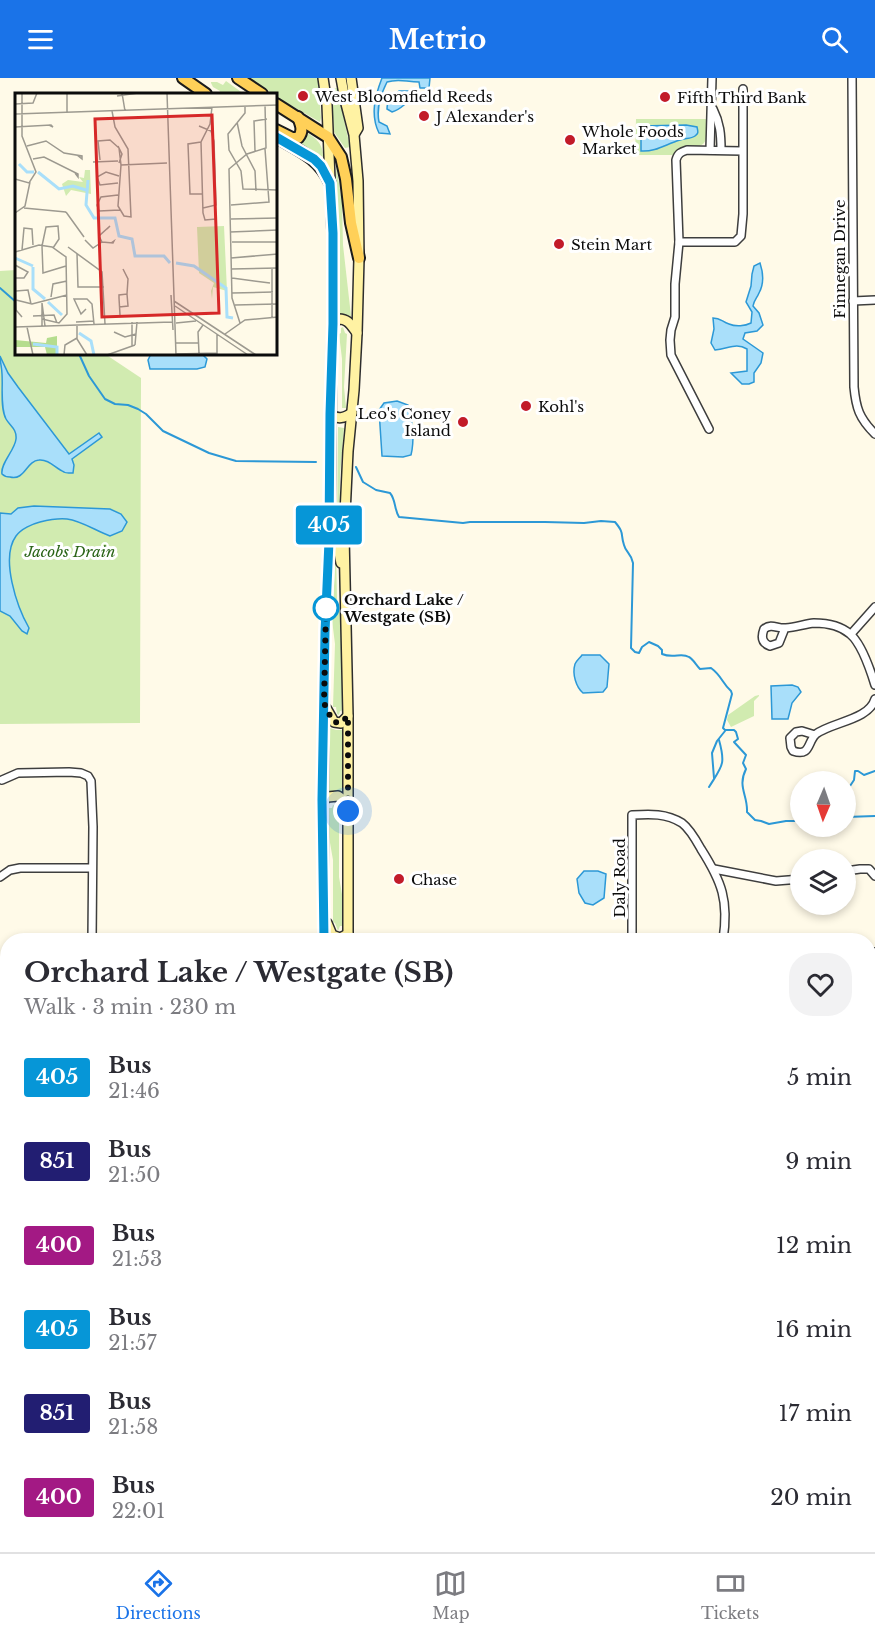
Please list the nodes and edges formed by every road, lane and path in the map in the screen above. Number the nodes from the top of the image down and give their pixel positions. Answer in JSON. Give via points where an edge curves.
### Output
{"nodes":[{"id":1,"x":183,"y":78,"type":"edge"},
{"id":2,"x":200,"y":78,"type":"edge"},
{"id":3,"x":238,"y":78,"type":"edge"},
{"id":4,"x":323,"y":78,"type":"edge"},
{"id":5,"x":341,"y":78,"type":"edge"},
{"id":6,"x":351,"y":78,"type":"edge"},
{"id":7,"x":712,"y":78,"type":"edge"},
{"id":8,"x":852,"y":78,"type":"edge"},
{"id":9,"x":743,"y":89,"type":"dead end"},
{"id":10,"x":204,"y":93,"type":"edge"},
{"id":11,"x":260,"y":93,"type":"edge"},
{"id":12,"x":278,"y":105,"type":"edge"},
{"id":13,"x":712,"y":106,"type":"junction"},
{"id":14,"x":298,"y":117,"type":"junction"},
{"id":15,"x":278,"y":131,"type":"edge"},
{"id":16,"x":354,"y":135,"type":"junction"},
{"id":17,"x":328,"y":137,"type":"junction"},
{"id":18,"x":278,"y":138,"type":"edge"},
{"id":19,"x":710,"y":150,"type":"junction"},
{"id":20,"x":721,"y":150,"type":"junction"},
{"id":21,"x":742,"y":151,"type":"junction"},
{"id":22,"x":330,"y":183,"type":"junction"},
{"id":23,"x":679,"y":242,"type":"junction"},
{"id":24,"x":359,"y":258,"type":"junction"},
{"id":25,"x":875,"y":300,"type":"edge"},
{"id":26,"x":853,"y":301,"type":"junction"},
{"id":27,"x":333,"y":324,"type":"junction"},
{"id":28,"x":357,"y":333,"type":"junction"},
{"id":29,"x":352,"y":413,"type":"junction"},
{"id":30,"x":330,"y":414,"type":"junction"},
{"id":31,"x":709,"y":429,"type":"dead end"},
{"id":32,"x":875,"y":434,"type":"edge"},
{"id":33,"x":329,"y":541,"type":"junction"},
{"id":34,"x":346,"y":580,"type":"junction"},
{"id":35,"x":875,"y":607,"type":"edge"},
{"id":36,"x":785,"y":628,"type":"dead end"},
{"id":37,"x":851,"y":634,"type":"junction"},
{"id":38,"x":875,"y":685,"type":"edge"},
{"id":39,"x":875,"y":699,"type":"edge"},
{"id":40,"x":324,"y":703,"type":"junction"},
{"id":41,"x":348,"y":716,"type":"junction"},
{"id":42,"x":815,"y":735,"type":"dead end"},
{"id":43,"x":2,"y":780,"type":"dead end"},
{"id":44,"x":322,"y":800,"type":"junction"},
{"id":45,"x":348,"y":832,"type":"junction"},
{"id":46,"x":92,"y":867,"type":"junction"},
{"id":47,"x":714,"y":869,"type":"junction"},
{"id":48,"x":856,"y":870,"type":"edge"},
{"id":49,"x":875,"y":876,"type":"edge"},
{"id":50,"x":0,"y":877,"type":"edge"},
{"id":51,"x":790,"y":880,"type":"edge"},
{"id":52,"x":324,"y":915,"type":"junction"},
{"id":53,"x":92,"y":933,"type":"edge"},
{"id":54,"x":324,"y":933,"type":"edge"},
{"id":55,"x":331,"y":933,"type":"edge"},
{"id":56,"x":348,"y":933,"type":"edge"},
{"id":57,"x":632,"y":933,"type":"edge"},
{"id":58,"x":724,"y":933,"type":"edge"}],
"edges":[{"from":1,"to":10,"type":"main road"},
{"from":2,"to":10,"type":"main road"},
{"from":3,"to":11,"type":"main road"},
{"from":4,"to":17,"type":"main road"},
{"from":5,"to":16,"type":"main road"},
{"from":6,"to":16,"type":"main road","via":[[358,128]]},
{"from":7,"to":13,"type":"street"},
{"from":8,"to":26,"type":"street","name":"Finnegan Drive"},
{"from":9,"to":21,"type":"street"},
{"from":12,"to":14,"type":"main road"},
{"from":13,"to":19,"type":"street"},
{"from":13,"to":20,"type":"street","via":[[719,121]]},
{"from":14,"to":15,"type":"main road","via":[[302,127],[298,138]]},
{"from":14,"to":17,"type":"main road"},
{"from":16,"to":24,"type":"main road"},
{"from":17,"to":22,"type":"main road"},
{"from":17,"to":24,"type":"main road","via":[[341,157]]},
{"from":18,"to":22,"type":"main road","via":[[314,159]]},
{"from":19,"to":20,"type":"street"},
{"from":19,"to":23,"type":"street","via":[[687,150],[677,155]]},
{"from":20,"to":21,"type":"street"},
{"from":21,"to":23,"type":"street","via":[[741,236],[735,242]]},
{"from":22,"to":27,"type":"main road"},
{"from":23,"to":31,"type":"street","via":[[671,355]]},
{"from":24,"to":28,"type":"main road"},
{"from":25,"to":26,"type":"street"},
{"from":26,"to":32,"type":"street","name":"Finnegan Drive","via":[[855,404]]},
{"from":27,"to":28,"type":"main road","via":[[337,319],[349,321]]},
{"from":27,"to":30,"type":"main road"},
{"from":28,"to":29,"type":"main road"},
{"from":29,"to":30,"type":"main road","via":[[343,418]]},
{"from":29,"to":34,"type":"main road","via":[[344,536]]},
{"from":30,"to":33,"type":"main road"},
{"from":33,"to":34,"type":"main road","via":[[338,547]]},
{"from":33,"to":40,"type":"main road"},
{"from":34,"to":41,"type":"main road"},
{"from":35,"to":37,"type":"street"},
{"from":36,"to":37,"type":"street","via":[[826,624]]},
{"from":37,"to":38,"type":"street"},
{"from":39,"to":42,"type":"street","via":[[870,709]]},
{"from":40,"to":41,"type":"main road","via":[[334,722],[341,723]]},
{"from":40,"to":44,"type":"main road"},
{"from":41,"to":45,"type":"main road"},
{"from":43,"to":46,"type":"street","via":[[29,772],[81,772],[87,776],[92,792]]},
{"from":44,"to":45,"type":"main road","via":[[333,795],[341,798]]},
{"from":44,"to":52,"type":"main road"},
{"from":45,"to":56,"type":"main road"},
{"from":46,"to":50,"type":"street","via":[[20,868]]},
{"from":46,"to":53,"type":"street"},
{"from":47,"to":51,"type":"street","via":[[776,881]]},
{"from":47,"to":57,"type":"street","name":"Daly Road","via":[[684,824],[660,815],[632,815]]},
{"from":47,"to":58,"type":"street","via":[[726,902]]},
{"from":48,"to":49,"type":"street","via":[[869,869]]},
{"from":52,"to":54,"type":"main road"},
{"from":52,"to":55,"type":"main road"}]}
